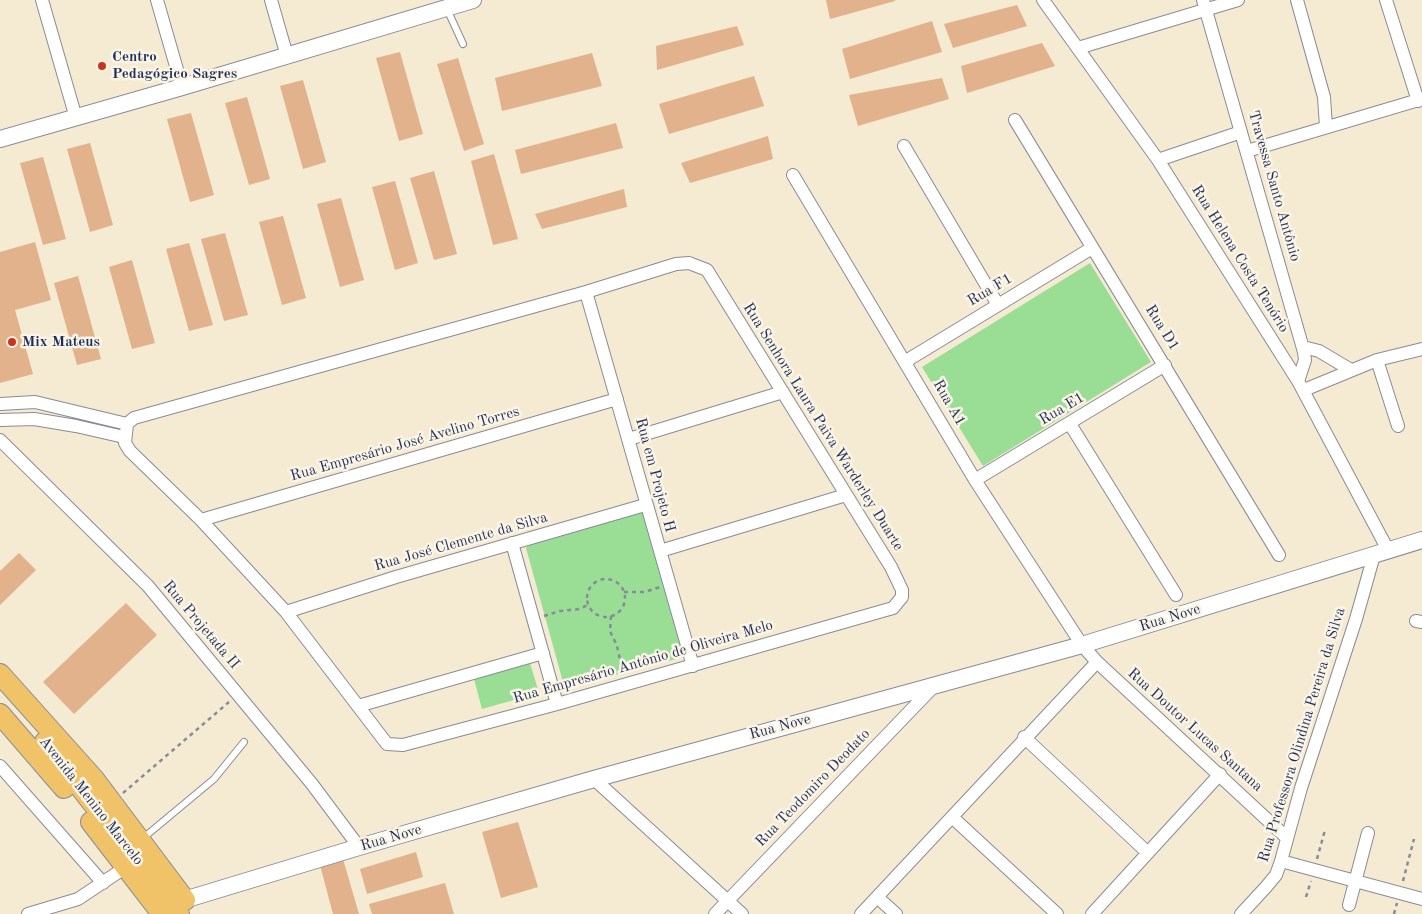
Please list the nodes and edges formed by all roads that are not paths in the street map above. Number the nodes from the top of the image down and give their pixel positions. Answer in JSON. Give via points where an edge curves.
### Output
{"nodes":[{"id":1,"x":42,"y":0,"type":"edge"},
{"id":2,"x":157,"y":0,"type":"edge"},
{"id":3,"x":271,"y":0,"type":"edge"},
{"id":4,"x":473,"y":0,"type":"edge"},
{"id":5,"x":1043,"y":0,"type":"edge"},
{"id":6,"x":1238,"y":0,"type":"edge"},
{"id":7,"x":1296,"y":0,"type":"edge"},
{"id":8,"x":1386,"y":0,"type":"edge"},
{"id":9,"x":1204,"y":5,"type":"edge"},
{"id":10,"x":447,"y":8,"type":"junction"},
{"id":11,"x":463,"y":44,"type":"dead end"},
{"id":12,"x":1078,"y":48,"type":"junction"},
{"id":13,"x":287,"y":56,"type":"junction"},
{"id":14,"x":182,"y":88,"type":"junction"},
{"id":15,"x":1420,"y":100,"type":"edge"},
{"id":16,"x":76,"y":118,"type":"junction"},
{"id":17,"x":1015,"y":120,"type":"dead end"},
{"id":18,"x":1326,"y":127,"type":"junction"},
{"id":19,"x":1241,"y":132,"type":"junction"},
{"id":20,"x":0,"y":139,"type":"edge"},
{"id":21,"x":904,"y":146,"type":"dead end"},
{"id":22,"x":1247,"y":151,"type":"junction"},
{"id":23,"x":1158,"y":160,"type":"junction"},
{"id":24,"x":793,"y":175,"type":"dead end"},
{"id":25,"x":1092,"y":248,"type":"junction"},
{"id":26,"x":586,"y":292,"type":"junction"},
{"id":27,"x":998,"y":305,"type":"junction"},
{"id":28,"x":1303,"y":347,"type":"junction"},
{"id":29,"x":1422,"y":349,"type":"edge"},
{"id":30,"x":1377,"y":360,"type":"junction"},
{"id":31,"x":906,"y":361,"type":"junction"},
{"id":32,"x":1165,"y":365,"type":"junction"},
{"id":33,"x":1351,"y":370,"type":"junction"},
{"id":34,"x":1301,"y":385,"type":"junction"},
{"id":35,"x":783,"y":392,"type":"junction"},
{"id":36,"x":618,"y":399,"type":"junction"},
{"id":37,"x":6,"y":403,"type":"edge"},
{"id":38,"x":15,"y":418,"type":"junction"},
{"id":39,"x":0,"y":420,"type":"edge"},
{"id":40,"x":127,"y":424,"type":"junction"},
{"id":41,"x":1070,"y":424,"type":"junction"},
{"id":42,"x":1398,"y":426,"type":"dead end"},
{"id":43,"x":124,"y":437,"type":"junction"},
{"id":44,"x":0,"y":440,"type":"edge"},
{"id":45,"x":629,"y":440,"type":"junction"},
{"id":46,"x":975,"y":480,"type":"junction"},
{"id":47,"x":846,"y":495,"type":"junction"},
{"id":48,"x":645,"y":505,"type":"junction"},
{"id":49,"x":201,"y":520,"type":"junction"},
{"id":50,"x":1422,"y":540,"type":"edge"},
{"id":51,"x":512,"y":543,"type":"junction"},
{"id":52,"x":660,"y":550,"type":"junction"},
{"id":53,"x":1381,"y":552,"type":"junction"},
{"id":54,"x":1279,"y":555,"type":"dead end"},
{"id":55,"x":1176,"y":595,"type":"dead end"},
{"id":56,"x":899,"y":604,"type":"joint"},
{"id":57,"x":286,"y":612,"type":"junction"},
{"id":58,"x":1082,"y":645,"type":"junction"},
{"id":59,"x":543,"y":653,"type":"junction"},
{"id":60,"x":1097,"y":662,"type":"junction"},
{"id":61,"x":693,"y":666,"type":"junction"},
{"id":62,"x":0,"y":674,"type":"edge"},
{"id":63,"x":936,"y":684,"type":"junction"},
{"id":64,"x":0,"y":690,"type":"edge"},
{"id":65,"x":558,"y":704,"type":"junction"},
{"id":66,"x":358,"y":706,"type":"junction"},
{"id":67,"x":0,"y":714,"type":"edge"},
{"id":68,"x":1024,"y":737,"type":"junction"},
{"id":69,"x":244,"y":742,"type":"dead end"},
{"id":70,"x":0,"y":766,"type":"edge"},
{"id":71,"x":1220,"y":774,"type":"junction"},
{"id":72,"x":594,"y":779,"type":"junction"},
{"id":73,"x":108,"y":797,"type":"junction"},
{"id":74,"x":952,"y":817,"type":"junction"},
{"id":75,"x":108,"y":822,"type":"junction"},
{"id":76,"x":1368,"y":833,"type":"dead end"},
{"id":77,"x":1287,"y":838,"type":"junction"},
{"id":78,"x":140,"y":840,"type":"junction"},
{"id":79,"x":358,"y":847,"type":"junction"},
{"id":80,"x":1148,"y":853,"type":"junction"},
{"id":81,"x":1281,"y":861,"type":"junction"},
{"id":82,"x":126,"y":867,"type":"junction"},
{"id":83,"x":1355,"y":881,"type":"junction"},
{"id":84,"x":103,"y":884,"type":"junction"},
{"id":85,"x":877,"y":897,"type":"junction"},
{"id":86,"x":1422,"y":899,"type":"edge"},
{"id":87,"x":727,"y":901,"type":"junction"},
{"id":88,"x":1349,"y":905,"type":"dead end"},
{"id":89,"x":175,"y":908,"type":"edge"},
{"id":90,"x":28,"y":914,"type":"edge"},
{"id":91,"x":714,"y":914,"type":"edge"},
{"id":92,"x":742,"y":914,"type":"edge"},
{"id":93,"x":861,"y":914,"type":"edge"},
{"id":94,"x":896,"y":914,"type":"edge"},
{"id":95,"x":1057,"y":914,"type":"edge"},
{"id":96,"x":1092,"y":914,"type":"edge"},
{"id":97,"x":1241,"y":914,"type":"edge"}],
"edges":[{"from":1,"to":16,"type":"street"},
{"from":2,"to":14,"type":"street"},
{"from":3,"to":13,"type":"street"},
{"from":4,"to":10,"type":"street"},
{"from":5,"to":12,"type":"street","name":"Rua Helena Costa Tenório"},
{"from":6,"to":9,"type":"street"},
{"from":7,"to":18,"type":"street","via":[[1324,97]]},
{"from":8,"to":15,"type":"street"},
{"from":9,"to":12,"type":"street"},
{"from":9,"to":19,"type":"street","name":"Travessa Santo Antônio"},
{"from":10,"to":11,"type":"lane"},
{"from":10,"to":13,"type":"street"},
{"from":12,"to":23,"type":"street","name":"Rua Helena Costa Tenório"},
{"from":13,"to":14,"type":"street"},
{"from":14,"to":16,"type":"street"},
{"from":15,"to":18,"type":"street"},
{"from":16,"to":20,"type":"street"},
{"from":17,"to":25,"type":"street","name":"Rua D1"},
{"from":18,"to":22,"type":"street"},
{"from":19,"to":22,"type":"street","name":"Travessa Santo Antônio"},
{"from":19,"to":23,"type":"street"},
{"from":21,"to":27,"type":"street"},
{"from":22,"to":28,"type":"street","name":"Travessa Santo Antônio"},
{"from":23,"to":34,"type":"street","name":"Rua Helena Costa Tenório"},
{"from":24,"to":31,"type":"street","name":"Rua A1"},
{"from":25,"to":27,"type":"street","name":"Rua F1"},
{"from":25,"to":32,"type":"street","name":"Rua D1"},
{"from":26,"to":35,"type":"street","name":"Rua Senhora Laura Paiva Warderley Duarte","via":[[676,264],[689,263],[707,270]]},
{"from":26,"to":36,"type":"street","name":"Rua em Projeto H"},
{"from":26,"to":40,"type":"street","via":[[134,418]]},
{"from":27,"to":31,"type":"street","name":"Rua F1"},
{"from":28,"to":33,"type":"street"},
{"from":28,"to":34,"type":"street","name":"Travessa Santo Antônio","via":[[1305,360]]},
{"from":29,"to":30,"type":"street"},
{"from":30,"to":33,"type":"street"},
{"from":30,"to":42,"type":"street"},
{"from":31,"to":46,"type":"street","name":"Rua A1"},
{"from":32,"to":41,"type":"street","name":"Rua E1"},
{"from":32,"to":54,"type":"street","name":"Rua D1"},
{"from":33,"to":34,"type":"street"},
{"from":34,"to":53,"type":"street","name":"Rua Helena Costa Tenório"},
{"from":35,"to":45,"type":"street"},
{"from":35,"to":47,"type":"street","name":"Rua Senhora Laura Paiva Warderley Duarte"},
{"from":36,"to":45,"type":"street","name":"Rua em Projeto H"},
{"from":36,"to":49,"type":"street","name":"Rua Empresário José Avelino Torres"},
{"from":37,"to":38,"type":"street"},
{"from":37,"to":40,"type":"street","via":[[35,402]]},
{"from":38,"to":39,"type":"street"},
{"from":38,"to":43,"type":"street","via":[[76,426]]},
{"from":40,"to":43,"type":"street"},
{"from":41,"to":46,"type":"street","name":"Rua E1"},
{"from":41,"to":55,"type":"street"},
{"from":43,"to":49,"type":"street","via":[[130,451]]},
{"from":44,"to":79,"type":"street","name":"Rua Projetada II","via":[[148,586],[312,784]]},
{"from":45,"to":48,"type":"street","name":"Rua em Projeto H"},
{"from":46,"to":58,"type":"street","name":"Rua A1"},
{"from":47,"to":52,"type":"street"},
{"from":47,"to":56,"type":"street","name":"Rua Senhora Laura Paiva Warderley Duarte","via":[[891,567],[902,590]]},
{"from":48,"to":51,"type":"street","name":"Rua José Clemente da Silva"},
{"from":48,"to":52,"type":"street","name":"Rua em Projeto H"},
{"from":49,"to":57,"type":"street"},
{"from":50,"to":53,"type":"street","name":"Rua Nove"},
{"from":51,"to":57,"type":"street","name":"Rua José Clemente da Silva"},
{"from":51,"to":59,"type":"street"},
{"from":52,"to":61,"type":"street","name":"Rua em Projeto H"},
{"from":53,"to":58,"type":"street","name":"Rua Nove"},
{"from":53,"to":77,"type":"street","name":"Rua Professora Olindina Pereira da Silva","via":[[1356,619]]},
{"from":56,"to":61,"type":"street","name":"Rua Empresário Antônio de Oliveira Melo"},
{"from":57,"to":66,"type":"street"},
{"from":58,"to":60,"type":"street","name":"Rua Doutor Lucas Santana"},
{"from":58,"to":63,"type":"street","name":"Rua Nove"},
{"from":59,"to":65,"type":"street"},
{"from":59,"to":66,"type":"street"},
{"from":60,"to":68,"type":"street"},
{"from":60,"to":71,"type":"street","name":"Rua Doutor Lucas Santana"},
{"from":61,"to":65,"type":"street","name":"Rua Empresário Antônio de Oliveira Melo"},
{"from":62,"to":73,"type":"main road"},
{"from":63,"to":72,"type":"street","name":"Rua Nove"},
{"from":63,"to":87,"type":"street","name":"Rua Teodomiro Deodato"},
{"from":64,"to":75,"type":"main road","name":"Avenida Menino Marcelo"},
{"from":65,"to":66,"type":"street","name":"Rua Empresário Antônio de Oliveira Melo","via":[[395,746],[380,737]]},
{"from":67,"to":82,"type":"main road","name":"Avenida Menino Marcelo","via":[[38,756]]},
{"from":68,"to":74,"type":"street"},
{"from":68,"to":80,"type":"street"},
{"from":69,"to":78,"type":"lane","via":[[214,779]]},
{"from":70,"to":84,"type":"street"},
{"from":71,"to":77,"type":"street","name":"Rua Doutor Lucas Santana"},
{"from":71,"to":80,"type":"street"},
{"from":72,"to":79,"type":"street","name":"Rua Nove"},
{"from":72,"to":87,"type":"street"},
{"from":73,"to":75,"type":"main road"},
{"from":73,"to":78,"type":"main road"},
{"from":74,"to":85,"type":"street"},
{"from":74,"to":95,"type":"street"},
{"from":75,"to":89,"type":"main road","name":"Avenida Menino Marcelo"},
{"from":76,"to":83,"type":"street"},
{"from":77,"to":81,"type":"street","name":"Rua Professora Olindina Pereira da Silva"},
{"from":78,"to":89,"type":"main road"},
{"from":79,"to":89,"type":"street","name":"Rua Nove"},
{"from":80,"to":96,"type":"street"},
{"from":81,"to":83,"type":"street"},
{"from":81,"to":97,"type":"street","name":"Rua Professora Olindina Pereira da Silva","via":[[1276,875]]},
{"from":82,"to":84,"type":"street"},
{"from":82,"to":89,"type":"main road","name":"Avenida Menino Marcelo"},
{"from":83,"to":86,"type":"street"},
{"from":83,"to":88,"type":"street"},
{"from":84,"to":90,"type":"street","via":[[78,899]]},
{"from":85,"to":93,"type":"street"},
{"from":85,"to":94,"type":"street"},
{"from":87,"to":91,"type":"street","name":"Rua Teodomiro Deodato"},
{"from":87,"to":92,"type":"street"}]}
